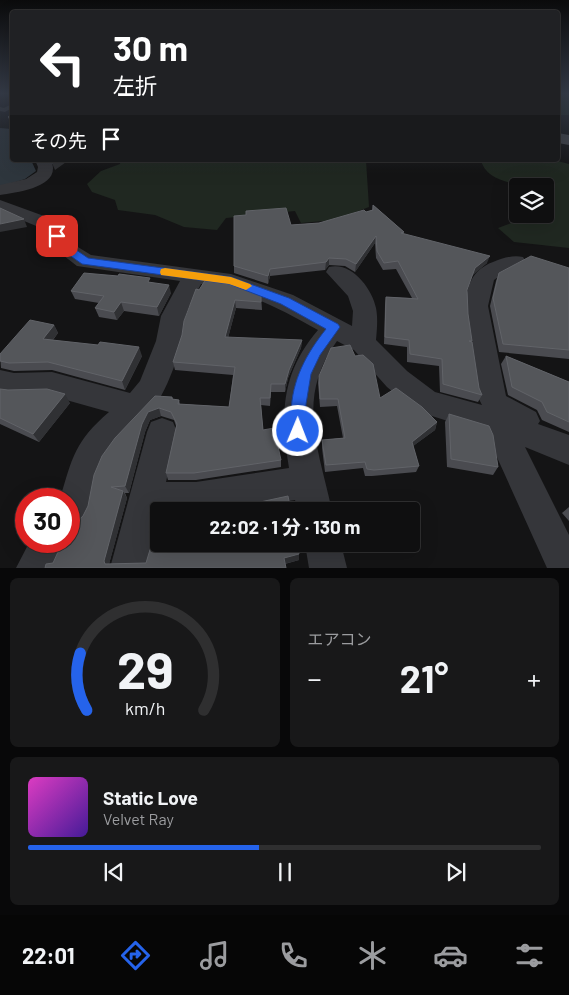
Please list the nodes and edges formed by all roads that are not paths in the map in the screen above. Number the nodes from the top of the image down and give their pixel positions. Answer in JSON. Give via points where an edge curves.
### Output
{"nodes":[{"id":1,"x":44,"y":162,"type":"edge"},
{"id":2,"x":0,"y":190,"type":"edge"},
{"id":3,"x":0,"y":205,"type":"edge"},
{"id":4,"x":515,"y":262,"type":"edge"},
{"id":5,"x":337,"y":272,"type":"dead end"},
{"id":6,"x":194,"y":276,"type":"junction"},
{"id":7,"x":334,"y":327,"type":"junction"},
{"id":8,"x":363,"y":343,"type":"junction"},
{"id":9,"x":0,"y":382,"type":"edge"},
{"id":10,"x":135,"y":407,"type":"junction"},
{"id":11,"x":497,"y":423,"type":"junction"},
{"id":12,"x":162,"y":432,"type":"dead end"},
{"id":13,"x":569,"y":442,"type":"edge"},
{"id":14,"x":569,"y":450,"type":"edge"},
{"id":15,"x":80,"y":488,"type":"edge"},
{"id":16,"x":312,"y":496,"type":"edge"},
{"id":17,"x":146,"y":499,"type":"junction"},
{"id":18,"x":325,"y":552,"type":"edge"},
{"id":19,"x":44,"y":553,"type":"edge"},
{"id":20,"x":35,"y":568,"type":"edge"},
{"id":21,"x":129,"y":568,"type":"edge"},
{"id":22,"x":328,"y":568,"type":"edge"},
{"id":23,"x":568,"y":568,"type":"edge"}],
"edges":[{"from":1,"to":2,"type":"street","via":[[47,171],[43,177]]},
{"from":3,"to":6,"type":"street","via":[[48,224],[66,248],[86,261]]},
{"from":4,"to":13,"type":"street","via":[[486,273],[477,293],[476,306],[491,395],[496,405],[509,414]]},
{"from":5,"to":8,"type":"street","via":[[350,281],[364,303]]},
{"from":6,"to":7,"type":"street","via":[[231,281],[285,301]]},
{"from":6,"to":10,"type":"street","via":[[173,316],[169,341],[151,388]]},
{"from":7,"to":8,"type":"street"},
{"from":7,"to":16,"type":"street","via":[[314,352],[304,374],[298,404],[298,431]]},
{"from":8,"to":11,"type":"street","via":[[397,379],[426,402]]},
{"from":9,"to":10,"type":"street","via":[[52,384]]},
{"from":10,"to":15,"type":"street","via":[[106,434],[88,458]]},
{"from":11,"to":14,"type":"street"},
{"from":11,"to":23,"type":"street"},
{"from":12,"to":17,"type":"street"},
{"from":16,"to":17,"type":"street"},
{"from":17,"to":21,"type":"street"},
{"from":18,"to":22,"type":"street"},
{"from":19,"to":20,"type":"street"}]}
